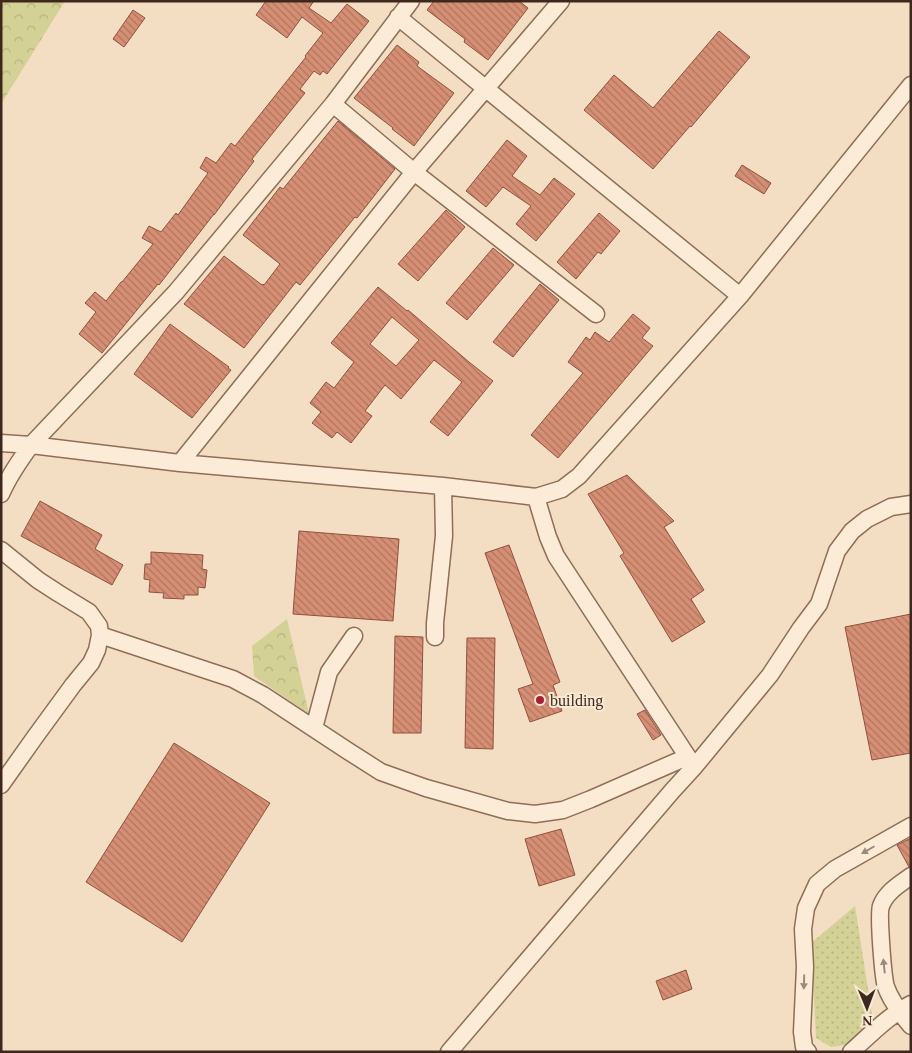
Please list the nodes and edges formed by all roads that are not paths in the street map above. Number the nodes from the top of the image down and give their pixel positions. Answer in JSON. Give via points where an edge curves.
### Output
{"nodes":[{"id":1,"x":411,"y":1,"type":"edge"},
{"id":2,"x":561,"y":1,"type":"edge"},
{"id":3,"x":398,"y":17,"type":"junction"},
{"id":4,"x":911,"y":85,"type":"edge"},
{"id":5,"x":486,"y":88,"type":"junction"},
{"id":6,"x":333,"y":104,"type":"junction"},
{"id":7,"x":414,"y":172,"type":"junction"},
{"id":8,"x":740,"y":296,"type":"junction"},
{"id":9,"x":596,"y":314,"type":"dead end"},
{"id":10,"x":1,"y":444,"type":"edge"},
{"id":11,"x":31,"y":446,"type":"junction"},
{"id":12,"x":180,"y":463,"type":"junction"},
{"id":13,"x":443,"y":486,"type":"junction"},
{"id":14,"x":1,"y":494,"type":"edge"},
{"id":15,"x":536,"y":497,"type":"junction"},
{"id":16,"x":911,"y":504,"type":"edge"},
{"id":17,"x":1,"y":550,"type":"edge"},
{"id":18,"x":100,"y":635,"type":"junction"},
{"id":19,"x":354,"y":636,"type":"dead end"},
{"id":20,"x":435,"y":637,"type":"dead end"},
{"id":21,"x":314,"y":728,"type":"junction"},
{"id":22,"x":691,"y":762,"type":"junction"},
{"id":23,"x":1,"y":785,"type":"edge"},
{"id":24,"x":911,"y":826,"type":"edge"},
{"id":25,"x":911,"y":876,"type":"edge"},
{"id":26,"x":905,"y":1007,"type":"edge"},
{"id":27,"x":911,"y":1026,"type":"edge"},
{"id":28,"x":804,"y":1050,"type":"edge"},
{"id":29,"x":448,"y":1052,"type":"edge"},
{"id":30,"x":851,"y":1052,"type":"edge"}],
"edges":[{"from":1,"to":3,"type":"street"},
{"from":2,"to":5,"type":"street"},
{"from":3,"to":5,"type":"street"},
{"from":3,"to":6,"type":"street"},
{"from":4,"to":8,"type":"street"},
{"from":5,"to":7,"type":"street"},
{"from":5,"to":8,"type":"street"},
{"from":6,"to":7,"type":"street"},
{"from":6,"to":11,"type":"street","via":[[176,292]]},
{"from":7,"to":9,"type":"street"},
{"from":7,"to":12,"type":"street"},
{"from":8,"to":15,"type":"street","via":[[579,476],[562,489]]},
{"from":10,"to":11,"type":"street"},
{"from":11,"to":12,"type":"street"},
{"from":11,"to":14,"type":"street"},
{"from":12,"to":13,"type":"street"},
{"from":13,"to":15,"type":"street"},
{"from":13,"to":20,"type":"street","via":[[444,536]]},
{"from":15,"to":22,"type":"street","via":[[556,556]]},
{"from":16,"to":22,"type":"street","via":[[891,507],[867,519],[852,532],[837,551],[819,604],[770,675]]},
{"from":17,"to":18,"type":"street","via":[[38,580],[89,612],[99,626]]},
{"from":18,"to":21,"type":"street","via":[[234,679]]},
{"from":18,"to":23,"type":"street","via":[[91,663]]},
{"from":19,"to":21,"type":"street","via":[[329,672]]},
{"from":21,"to":22,"type":"street","via":[[381,772],[477,803],[535,814],[563,810]]},
{"from":22,"to":29,"type":"street","via":[[673,790]]},
{"from":24,"to":28,"type":"street","one_way":true,"via":[[835,869],[817,884],[806,908],[803,929]]},
{"from":26,"to":25,"type":"street","one_way":true,"via":[[886,986],[879,920],[881,906],[890,892]]},
{"from":26,"to":27,"type":"street"},
{"from":26,"to":30,"type":"street"}]}
